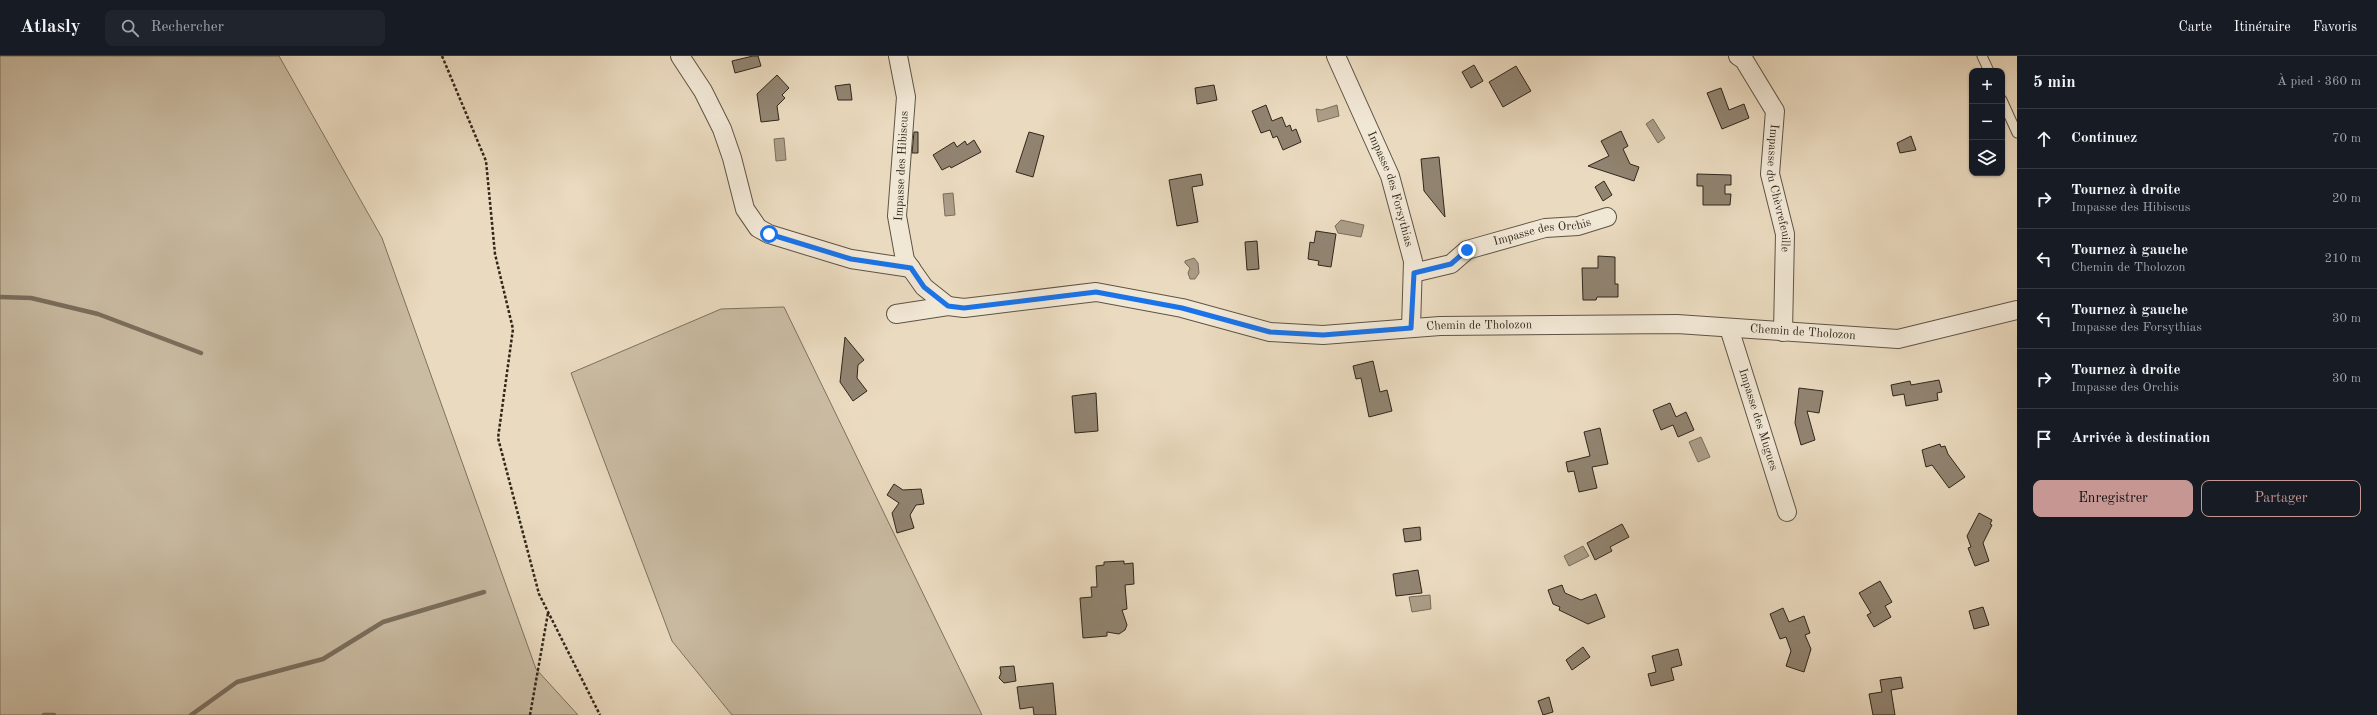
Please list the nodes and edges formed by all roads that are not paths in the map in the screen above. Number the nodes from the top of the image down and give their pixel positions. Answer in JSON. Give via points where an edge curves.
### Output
{"nodes":[{"id":1,"x":680,"y":56,"type":"edge"},
{"id":2,"x":898,"y":56,"type":"edge"},
{"id":3,"x":1336,"y":56,"type":"edge"},
{"id":4,"x":1738,"y":56,"type":"edge"},
{"id":5,"x":1982,"y":56,"type":"edge"},
{"id":6,"x":1988,"y":68,"type":"edge"},
{"id":7,"x":2004,"y":104,"type":"edge"},
{"id":8,"x":2017,"y":134,"type":"edge"},
{"id":9,"x":1607,"y":217,"type":"dead end"},
{"id":10,"x":911,"y":268,"type":"junction"},
{"id":11,"x":1414,"y":273,"type":"junction"},
{"id":12,"x":948,"y":306,"type":"junction"},
{"id":13,"x":2017,"y":310,"type":"edge"},
{"id":14,"x":896,"y":314,"type":"dead end"},
{"id":15,"x":1411,"y":328,"type":"junction"},
{"id":16,"x":1729,"y":328,"type":"junction"},
{"id":17,"x":1783,"y":332,"type":"junction"},
{"id":18,"x":1787,"y":512,"type":"dead end"}],
"edges":[{"from":1,"to":10,"type":"street","via":[[703,90],[722,130],[745,209],[758,228],[769,234],[851,259]]},
{"from":2,"to":10,"type":"street","name":"Impasse des Hibiscus","via":[[906,97],[897,216],[905,260]]},
{"from":3,"to":11,"type":"street","name":"Impasse des Forsythias","via":[[1390,176]]},
{"from":4,"to":17,"type":"street","name":"Impasse du Chèvrefeuille","via":[[1744,60],[1775,111],[1770,174],[1785,234]]},
{"from":5,"to":6,"type":"lane"},
{"from":7,"to":8,"type":"lane"},
{"from":9,"to":11,"type":"street","name":"Impasse des Orchis","via":[[1578,226],[1545,228],[1467,250],[1451,264]]},
{"from":10,"to":12,"type":"street","name":"Impasse des Hibiscus","via":[[924,287]]},
{"from":11,"to":15,"type":"street","name":"Impasse des Forsythias"},
{"from":12,"to":14,"type":"street","name":"Chemin de Tholozon"},
{"from":12,"to":15,"type":"street","name":"Chemin de Tholozon","via":[[964,308],[1096,292],[1182,308],[1270,332],[1323,335]]},
{"from":13,"to":17,"type":"street","name":"Chemin de Tholozon","via":[[1898,340]]},
{"from":15,"to":16,"type":"street","name":"Chemin de Tholozon","via":[[1677,324]]},
{"from":16,"to":17,"type":"street","name":"Chemin de Tholozon"},
{"from":16,"to":18,"type":"street","name":"Impasse des Mugues"}]}
